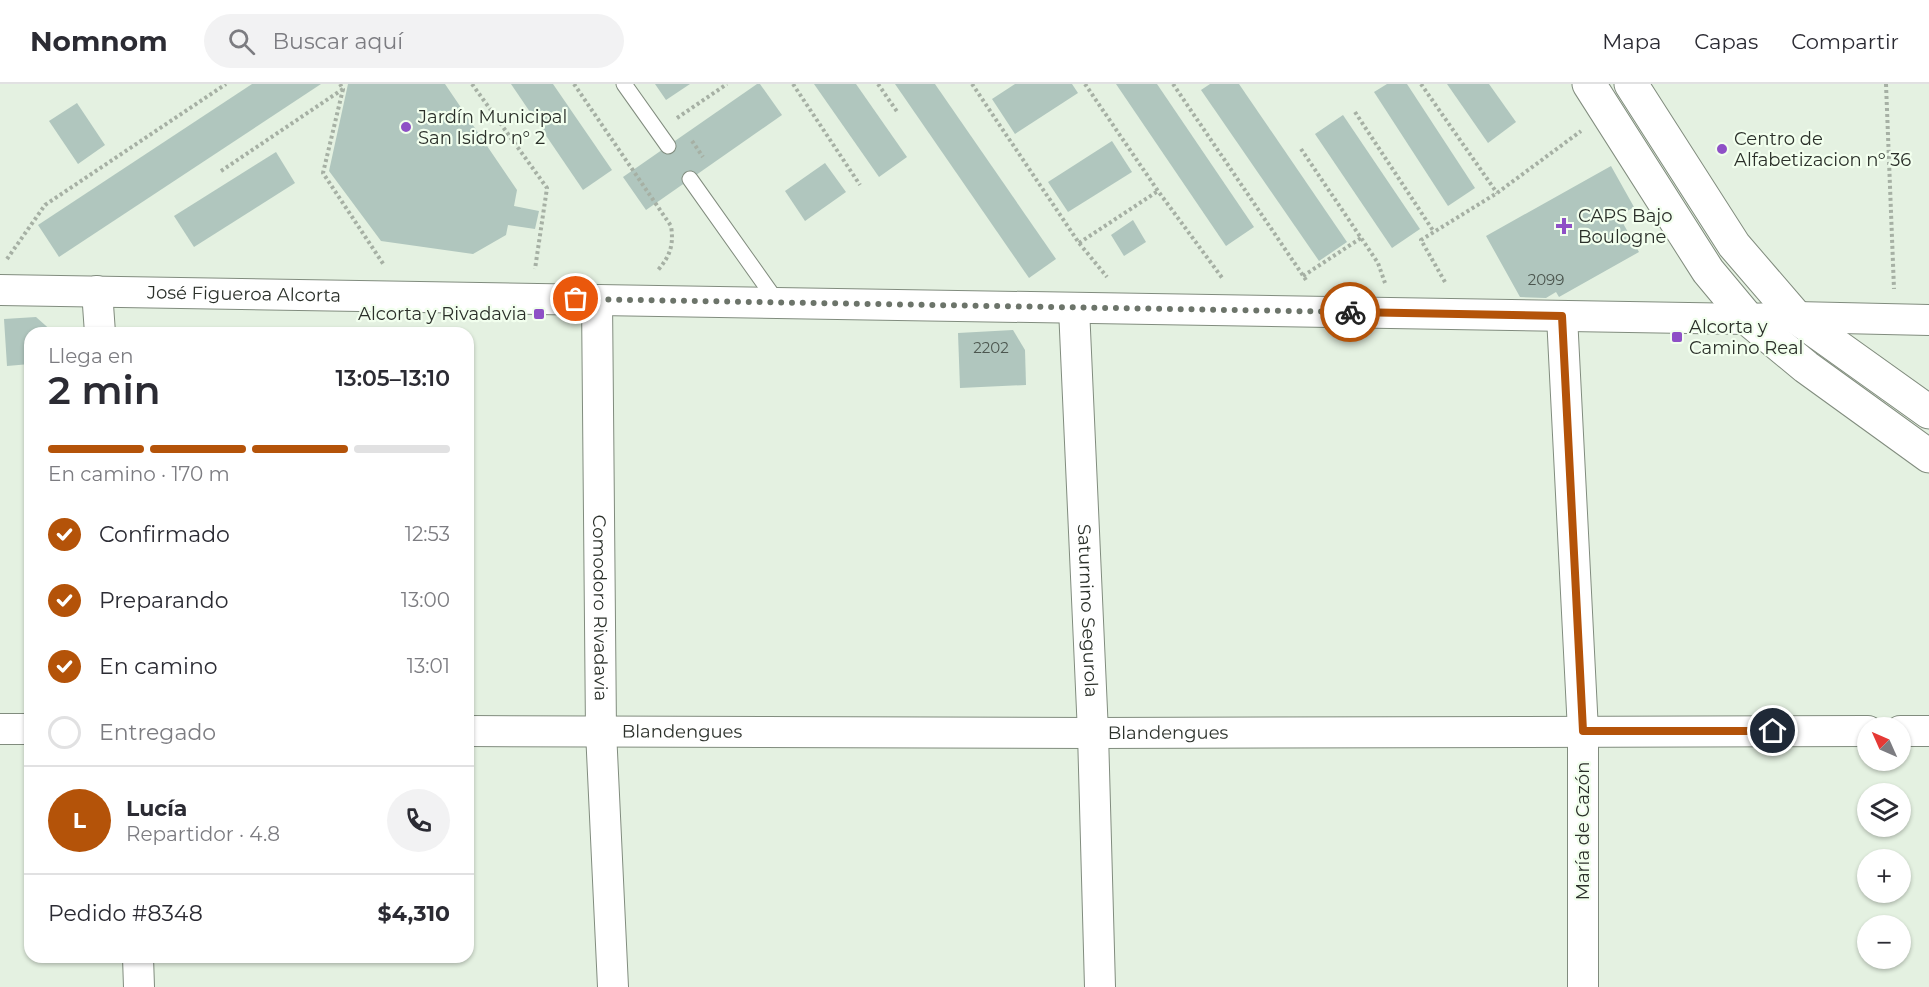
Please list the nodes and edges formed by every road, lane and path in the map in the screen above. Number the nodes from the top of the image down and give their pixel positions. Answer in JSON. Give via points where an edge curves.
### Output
{"nodes":[{"id":1,"x":226,"y":84,"type":"edge"},
{"id":2,"x":340,"y":84,"type":"edge"},
{"id":3,"x":472,"y":84,"type":"edge"},
{"id":4,"x":574,"y":84,"type":"edge"},
{"id":5,"x":624,"y":84,"type":"edge"},
{"id":6,"x":727,"y":84,"type":"edge"},
{"id":7,"x":793,"y":84,"type":"edge"},
{"id":8,"x":878,"y":84,"type":"edge"},
{"id":9,"x":972,"y":84,"type":"edge"},
{"id":10,"x":1084,"y":84,"type":"edge"},
{"id":11,"x":1173,"y":84,"type":"edge"},
{"id":12,"x":1421,"y":84,"type":"edge"},
{"id":13,"x":1589,"y":84,"type":"edge"},
{"id":14,"x":1630,"y":84,"type":"edge"},
{"id":15,"x":1886,"y":84,"type":"edge"},
{"id":16,"x":343,"y":89,"type":"junction"},
{"id":17,"x":1354,"y":112,"type":"dead end"},
{"id":18,"x":1607,"y":112,"type":"junction"},
{"id":19,"x":898,"y":114,"type":"dead end"},
{"id":20,"x":676,"y":118,"type":"dead end"},
{"id":21,"x":668,"y":146,"type":"dead end"},
{"id":22,"x":1302,"y":149,"type":"dead end"},
{"id":23,"x":221,"y":171,"type":"dead end"},
{"id":24,"x":690,"y":179,"type":"dead end"},
{"id":25,"x":860,"y":185,"type":"dead end"},
{"id":26,"x":1158,"y":191,"type":"junction"},
{"id":27,"x":1497,"y":193,"type":"junction"},
{"id":28,"x":1434,"y":232,"type":"junction"},
{"id":29,"x":1361,"y":238,"type":"junction"},
{"id":30,"x":1079,"y":243,"type":"junction"},
{"id":31,"x":6,"y":260,"type":"dead end"},
{"id":32,"x":1303,"y":276,"type":"junction"},
{"id":33,"x":0,"y":290,"type":"edge"},
{"id":34,"x":97,"y":291,"type":"junction"},
{"id":35,"x":405,"y":297,"type":"junction"},
{"id":36,"x":530,"y":299,"type":"junction"},
{"id":37,"x":597,"y":300,"type":"junction"},
{"id":38,"x":626,"y":300,"type":"junction"},
{"id":39,"x":778,"y":303,"type":"junction"},
{"id":40,"x":1074,"y":308,"type":"junction"},
{"id":41,"x":1133,"y":309,"type":"junction"},
{"id":42,"x":1246,"y":311,"type":"junction"},
{"id":43,"x":1333,"y":312,"type":"junction"},
{"id":44,"x":1396,"y":314,"type":"junction"},
{"id":45,"x":1462,"y":315,"type":"junction"},
{"id":46,"x":1562,"y":316,"type":"junction"},
{"id":47,"x":1796,"y":317,"type":"junction"},
{"id":48,"x":1748,"y":319,"type":"junction"},
{"id":49,"x":1895,"y":320,"type":"junction"},
{"id":50,"x":1929,"y":320,"type":"edge"},
{"id":51,"x":100,"y":327,"type":"edge"},
{"id":52,"x":1929,"y":412,"type":"edge"},
{"id":53,"x":1929,"y":456,"type":"edge"},
{"id":54,"x":0,"y":729,"type":"edge"},
{"id":55,"x":24,"y":729,"type":"edge"},
{"id":56,"x":474,"y":731,"type":"edge"},
{"id":57,"x":602,"y":731,"type":"junction"},
{"id":58,"x":1583,"y":731,"type":"junction"},
{"id":59,"x":1857,"y":731,"type":"edge"},
{"id":60,"x":1911,"y":731,"type":"edge"},
{"id":61,"x":1929,"y":731,"type":"edge"},
{"id":62,"x":1093,"y":733,"type":"junction"},
{"id":63,"x":138,"y":963,"type":"edge"},
{"id":64,"x":139,"y":987,"type":"edge"},
{"id":65,"x":613,"y":987,"type":"edge"},
{"id":66,"x":1100,"y":987,"type":"edge"},
{"id":67,"x":1582,"y":987,"type":"edge"}],
"edges":[{"from":1,"to":31,"type":"path","via":[[45,205]]},
{"from":2,"to":16,"type":"path"},
{"from":3,"to":36,"type":"path","via":[[547,188]]},
{"from":4,"to":38,"type":"path","via":[[671,226],[674,240],[666,260]]},
{"from":5,"to":21,"type":"lane"},
{"from":6,"to":20,"type":"path"},
{"from":7,"to":25,"type":"path"},
{"from":8,"to":19,"type":"path"},
{"from":9,"to":30,"type":"path"},
{"from":10,"to":26,"type":"path"},
{"from":11,"to":32,"type":"path"},
{"from":12,"to":27,"type":"path"},
{"from":13,"to":18,"type":"main road"},
{"from":14,"to":47,"type":"main road","via":[[1734,244]]},
{"from":15,"to":49,"type":"path"},
{"from":16,"to":23,"type":"path"},
{"from":16,"to":35,"type":"path","via":[[322,173]]},
{"from":17,"to":28,"type":"path"},
{"from":18,"to":27,"type":"path"},
{"from":18,"to":48,"type":"main road","via":[[1708,271]]},
{"from":22,"to":29,"type":"path"},
{"from":24,"to":39,"type":"lane"},
{"from":26,"to":30,"type":"path"},
{"from":26,"to":42,"type":"path"},
{"from":27,"to":28,"type":"path"},
{"from":28,"to":45,"type":"path","via":[[1422,240]]},
{"from":29,"to":32,"type":"path"},
{"from":29,"to":44,"type":"path","via":[[1378,263]]},
{"from":30,"to":41,"type":"path"},
{"from":32,"to":43,"type":"path"},
{"from":33,"to":34,"type":"street","name":"José Figueroa Alcorta"},
{"from":34,"to":35,"type":"street","name":"José Figueroa Alcorta"},
{"from":34,"to":51,"type":"street"},
{"from":35,"to":36,"type":"street","name":"José Figueroa Alcorta"},
{"from":36,"to":37,"type":"street","name":"José Figueroa Alcorta"},
{"from":37,"to":38,"type":"street","name":"José Figueroa Alcorta"},
{"from":37,"to":57,"type":"street","name":"Comodoro Rivadavia"},
{"from":38,"to":39,"type":"street","name":"José Figueroa Alcorta"},
{"from":39,"to":40,"type":"street","name":"José Figueroa Alcorta"},
{"from":40,"to":41,"type":"street","name":"José Figueroa Alcorta"},
{"from":40,"to":62,"type":"street","name":"Saturnino Segurola"},
{"from":41,"to":42,"type":"street","name":"José Figueroa Alcorta"},
{"from":42,"to":43,"type":"street","name":"José Figueroa Alcorta"},
{"from":43,"to":44,"type":"street","name":"José Figueroa Alcorta"},
{"from":44,"to":45,"type":"street","name":"José Figueroa Alcorta"},
{"from":45,"to":46,"type":"street","name":"José Figueroa Alcorta"},
{"from":46,"to":48,"type":"street","name":"José Figueroa Alcorta"},
{"from":46,"to":58,"type":"street","name":"María de Cazón"},
{"from":47,"to":48,"type":"street","name":"José Figueroa Alcorta"},
{"from":47,"to":49,"type":"street","name":"José Figueroa Alcorta"},
{"from":47,"to":52,"type":"main road"},
{"from":48,"to":53,"type":"main road","via":[[1806,367]]},
{"from":49,"to":50,"type":"street","name":"José Figueroa Alcorta"},
{"from":54,"to":55,"type":"street"},
{"from":56,"to":57,"type":"street","name":"Blandengues"},
{"from":57,"to":62,"type":"street","name":"Blandengues"},
{"from":57,"to":65,"type":"street","name":"Comodoro Rivadavia"},
{"from":58,"to":59,"type":"street","name":"Blandengues"},
{"from":58,"to":62,"type":"street","name":"Blandengues"},
{"from":58,"to":67,"type":"street","name":"María de Cazón"},
{"from":60,"to":61,"type":"street"},
{"from":62,"to":66,"type":"street","name":"Saturnino Segurola"},
{"from":63,"to":64,"type":"street"}]}
